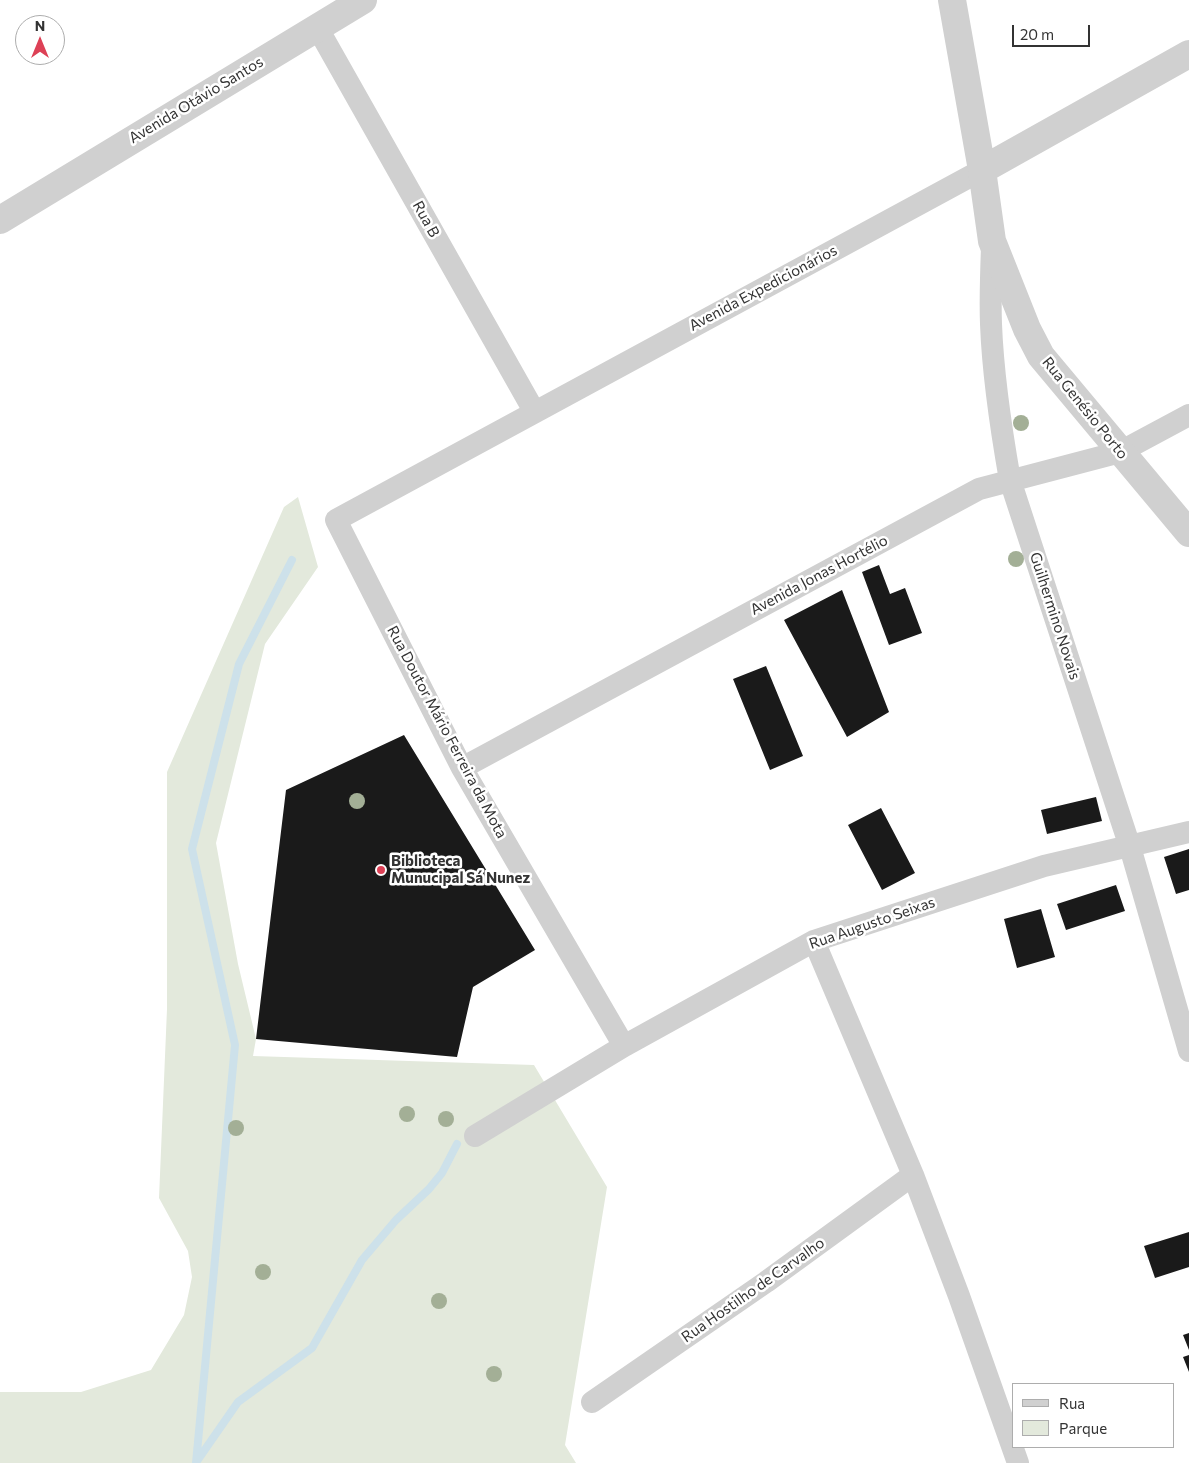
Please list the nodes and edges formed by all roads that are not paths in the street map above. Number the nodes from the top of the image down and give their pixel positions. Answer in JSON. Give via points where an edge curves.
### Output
{"nodes":[{"id":1,"x":363,"y":0,"type":"edge"},
{"id":2,"x":952,"y":0,"type":"edge"},
{"id":3,"x":317,"y":27,"type":"junction"},
{"id":4,"x":1189,"y":54,"type":"edge"},
{"id":5,"x":982,"y":170,"type":"junction"},
{"id":6,"x":30,"y":201,"type":"junction"},
{"id":7,"x":0,"y":203,"type":"edge"},
{"id":8,"x":0,"y":220,"type":"edge"},
{"id":9,"x":992,"y":241,"type":"junction"},
{"id":10,"x":534,"y":411,"type":"junction"},
{"id":11,"x":1189,"y":415,"type":"edge"},
{"id":12,"x":1120,"y":452,"type":"junction"},
{"id":13,"x":1010,"y":480,"type":"junction"},
{"id":14,"x":336,"y":520,"type":"joint"},
{"id":15,"x":1189,"y":533,"type":"edge"},
{"id":16,"x":462,"y":768,"type":"junction"},
{"id":17,"x":1189,"y":832,"type":"edge"},
{"id":18,"x":1130,"y":847,"type":"junction"},
{"id":19,"x":814,"y":941,"type":"junction"},
{"id":20,"x":624,"y":1046,"type":"junction"},
{"id":21,"x":1189,"y":1051,"type":"edge"},
{"id":22,"x":475,"y":1136,"type":"dead end"},
{"id":23,"x":913,"y":1175,"type":"junction"},
{"id":24,"x":592,"y":1402,"type":"dead end"},
{"id":25,"x":1012,"y":1446,"type":"edge"},
{"id":26,"x":1013,"y":1448,"type":"edge"},
{"id":27,"x":1018,"y":1463,"type":"edge"}],
"edges":[{"from":1,"to":3,"type":"street","name":"Avenida Otávio Santos"},
{"from":2,"to":5,"type":"street","name":"Guilhermino Novais"},
{"from":3,"to":6,"type":"street","name":"Avenida Otávio Santos"},
{"from":3,"to":10,"type":"street","name":"Rua B"},
{"from":4,"to":5,"type":"street","name":"Avenida Expedicionários"},
{"from":5,"to":9,"type":"street","name":"Guilhermino Novais"},
{"from":5,"to":10,"type":"street","name":"Avenida Expedicionários"},
{"from":6,"to":7,"type":"street","name":"Avenida Otávio Santos"},
{"from":6,"to":8,"type":"street","name":"Avenida Otávio Santos"},
{"from":9,"to":12,"type":"street","name":"Rua Genésio Porto","via":[[1041,356]]},
{"from":9,"to":13,"type":"street","name":"Guilhermino Novais","via":[[991,323]]},
{"from":10,"to":14,"type":"street","name":"Avenida Expedicionários"},
{"from":11,"to":12,"type":"street","name":"Avenida Jonas Hortélio"},
{"from":12,"to":13,"type":"street","name":"Avenida Jonas Hortélio"},
{"from":12,"to":15,"type":"street","name":"Rua Genésio Porto"},
{"from":13,"to":16,"type":"street","name":"Avenida Jonas Hortélio","via":[[979,489]]},
{"from":13,"to":18,"type":"street","name":"Guilhermino Novais"},
{"from":14,"to":16,"type":"street","name":"Rua Doutor Mário Ferreira da Mota"},
{"from":16,"to":20,"type":"street","name":"Rua Doutor Mário Ferreira da Mota"},
{"from":17,"to":18,"type":"street","name":"Rua Augusto Seixas"},
{"from":18,"to":19,"type":"street","name":"Rua Augusto Seixas","via":[[1044,866]]},
{"from":18,"to":21,"type":"street","name":"Guilhermino Novais"},
{"from":19,"to":20,"type":"street","name":"Rua Augusto Seixas"},
{"from":19,"to":23,"type":"street"},
{"from":20,"to":22,"type":"street","name":"Rua Augusto Seixas"},
{"from":23,"to":24,"type":"street","name":"Rua Hostilho de Carvalho"},
{"from":23,"to":25,"type":"street"},
{"from":26,"to":27,"type":"street"}]}
